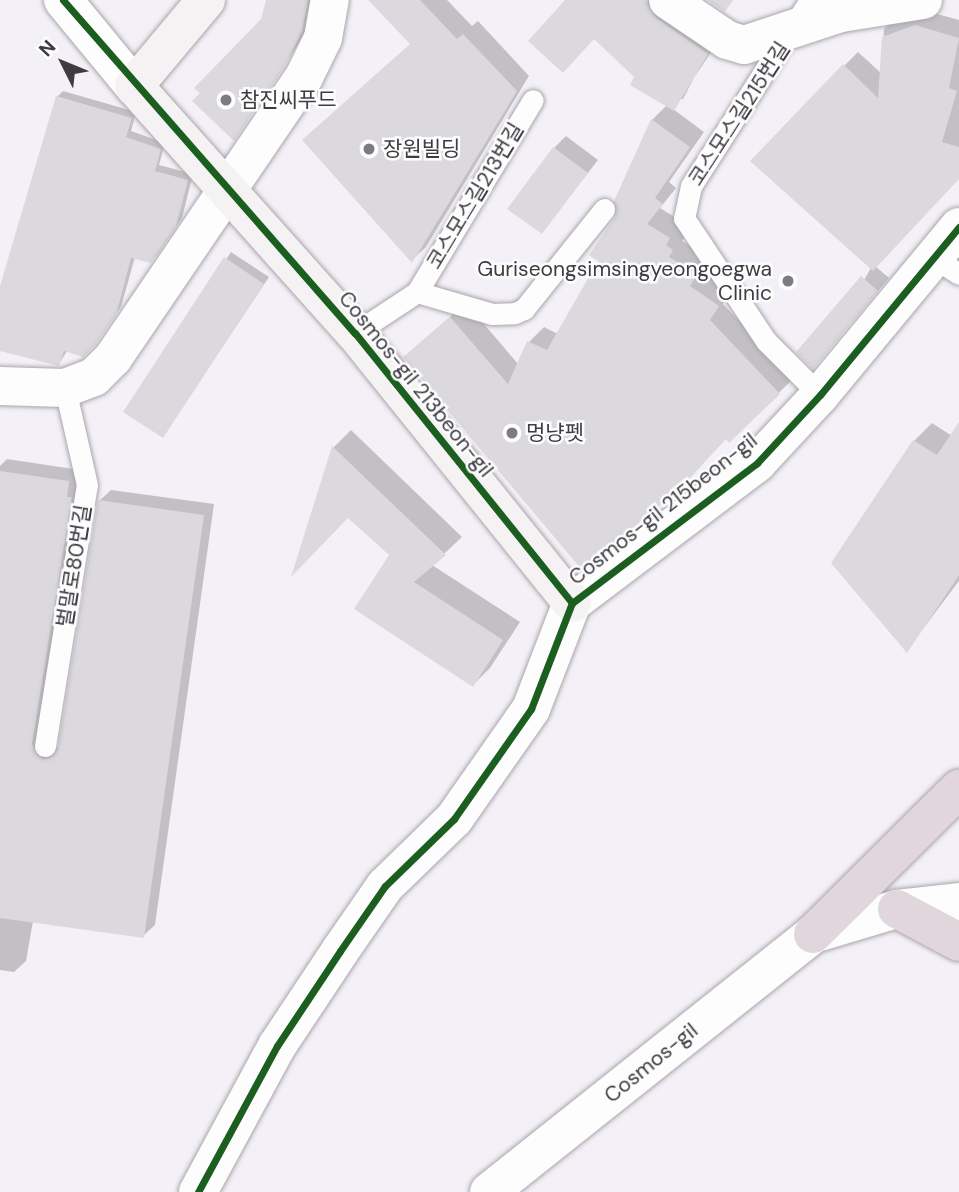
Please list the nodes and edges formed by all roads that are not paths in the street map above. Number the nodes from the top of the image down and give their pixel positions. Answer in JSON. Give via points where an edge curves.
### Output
{"nodes":[{"id":1,"x":62,"y":0,"type":"edge"},
{"id":2,"x":206,"y":0,"type":"edge"},
{"id":3,"x":330,"y":0,"type":"edge"},
{"id":4,"x":668,"y":0,"type":"edge"},
{"id":5,"x":923,"y":0,"type":"edge"},
{"id":6,"x":802,"y":14,"type":"edge"},
{"id":7,"x":134,"y":86,"type":"junction"},
{"id":8,"x":533,"y":100,"type":"dead end"},
{"id":9,"x":228,"y":193,"type":"junction"},
{"id":10,"x":604,"y":209,"type":"dead end"},
{"id":11,"x":959,"y":227,"type":"edge"},
{"id":12,"x":946,"y":265,"type":"edge"},
{"id":13,"x":417,"y":292,"type":"junction"},
{"id":14,"x":355,"y":334,"type":"junction"},
{"id":15,"x":0,"y":386,"type":"edge"},
{"id":16,"x":65,"y":388,"type":"junction"},
{"id":17,"x":820,"y":395,"type":"junction"},
{"id":18,"x":572,"y":603,"type":"junction"},
{"id":19,"x":45,"y":746,"type":"dead end"},
{"id":20,"x":959,"y":789,"type":"edge"},
{"id":21,"x":959,"y":902,"type":"edge"},
{"id":22,"x":897,"y":909,"type":"junction"},
{"id":23,"x":813,"y":934,"type":"junction"},
{"id":24,"x":959,"y":942,"type":"edge"},
{"id":25,"x":198,"y":1192,"type":"edge"},
{"id":26,"x":489,"y":1192,"type":"edge"}],
"edges":[{"from":1,"to":7,"type":"street","name":"Cosmos-gil 213beon-gil"},
{"from":2,"to":7,"type":"street"},
{"from":3,"to":9,"type":"street","via":[[323,38],[304,77]]},
{"from":4,"to":6,"type":"street","via":[[727,40],[744,45]]},
{"from":5,"to":6,"type":"street"},
{"from":6,"to":17,"type":"lane","name":"코스모스길215번길","via":[[691,186],[684,218],[766,341]]},
{"from":7,"to":9,"type":"street","name":"Cosmos-gil 213beon-gil"},
{"from":8,"to":13,"type":"lane","name":"코스모스길213번길"},
{"from":9,"to":14,"type":"street","name":"Cosmos-gil 213beon-gil"},
{"from":9,"to":16,"type":"street","via":[[113,358],[94,377]]},
{"from":10,"to":13,"type":"lane","name":"코스모스길213번길","via":[[524,309],[515,313],[492,314]]},
{"from":11,"to":12,"type":"street","name":"Cosmos-gil 215beon-gil"},
{"from":12,"to":17,"type":"street","name":"Cosmos-gil 215beon-gil"},
{"from":13,"to":14,"type":"lane","name":"코스모스길213번길"},
{"from":14,"to":18,"type":"street","name":"Cosmos-gil 213beon-gil"},
{"from":15,"to":16,"type":"street"},
{"from":16,"to":19,"type":"lane","name":"벌말로80번길","via":[[87,485]]},
{"from":17,"to":18,"type":"street","name":"Cosmos-gil 215beon-gil","via":[[757,463]]},
{"from":18,"to":25,"type":"street","name":"Cosmos-gil 215beon-gil","via":[[531,709],[454,819],[385,886],[340,951],[277,1046]]},
{"from":20,"to":23,"type":"highway"},
{"from":21,"to":22,"type":"street"},
{"from":22,"to":23,"type":"street"},
{"from":22,"to":24,"type":"highway"},
{"from":23,"to":26,"type":"street","name":"Cosmos-gil"}]}
